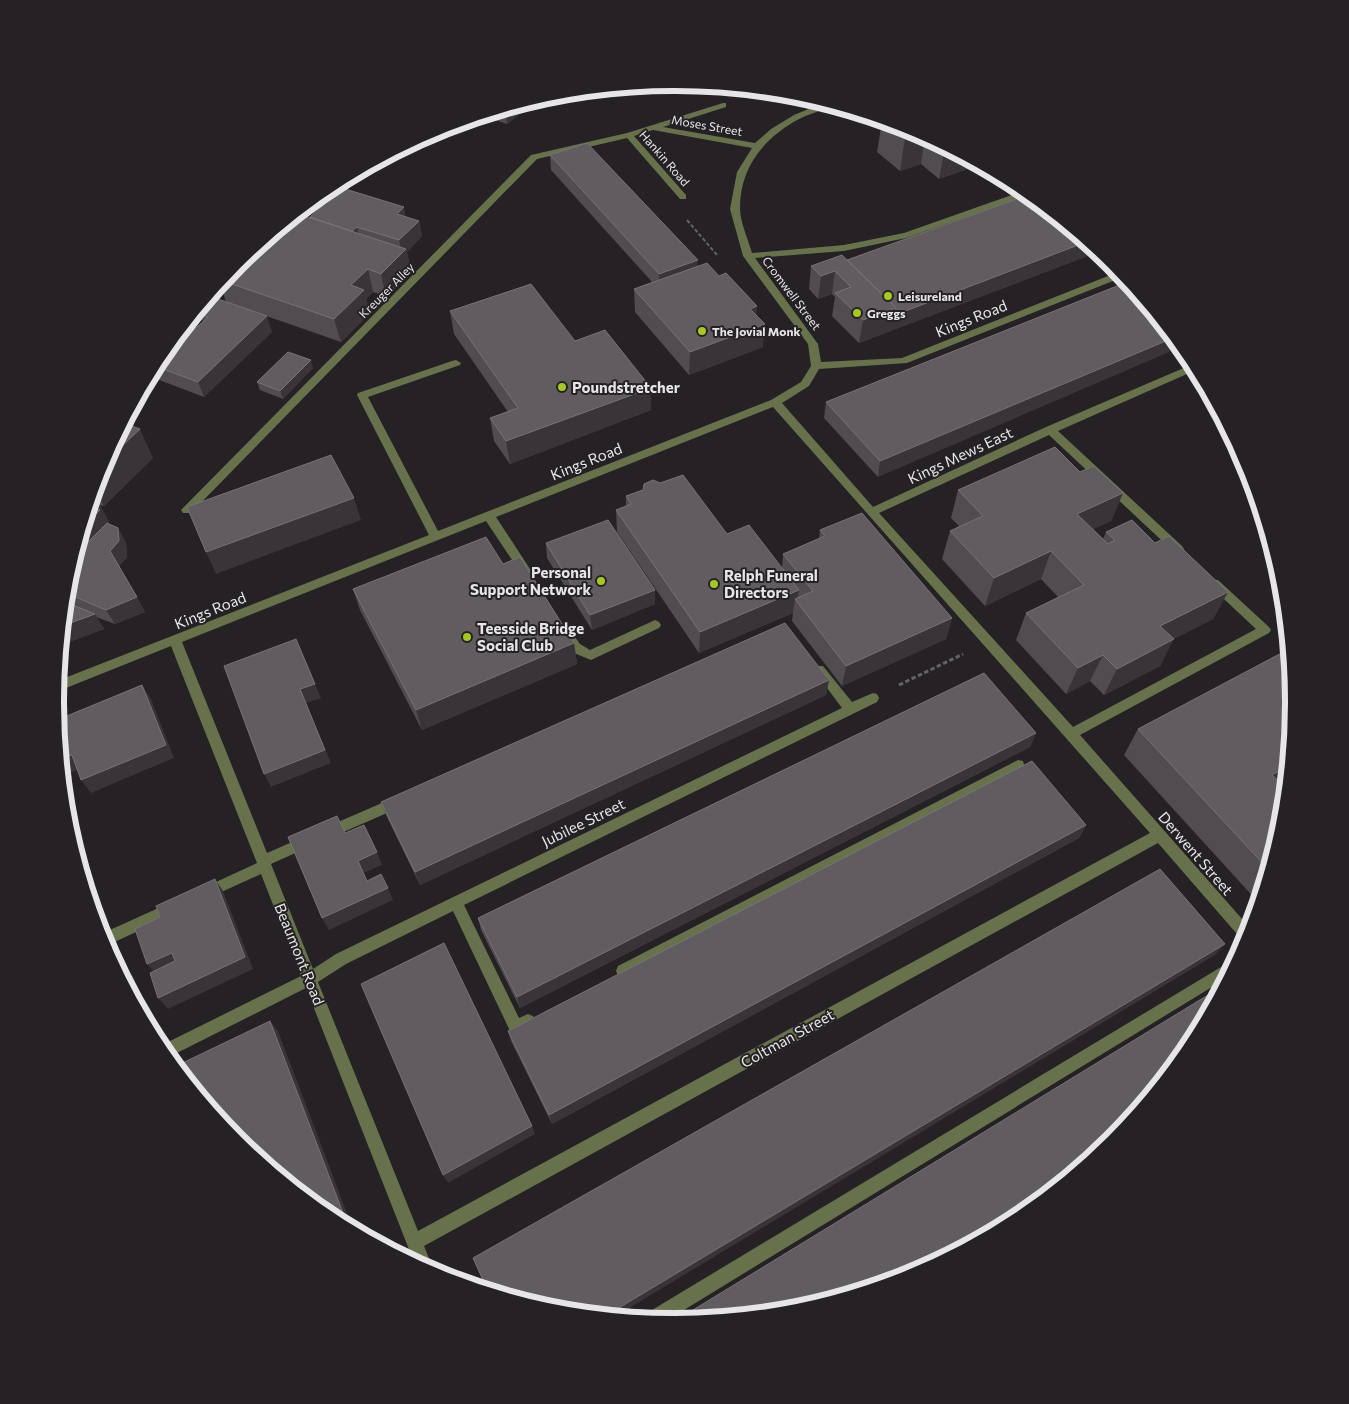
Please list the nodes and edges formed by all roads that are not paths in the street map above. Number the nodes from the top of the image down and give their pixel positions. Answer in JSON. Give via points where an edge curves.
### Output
{"nodes":[{"id":1,"x":723,"y":106,"type":"dead end"},
{"id":2,"x":818,"y":109,"type":"edge"},
{"id":3,"x":652,"y":128,"type":"junction"},
{"id":4,"x":629,"y":135,"type":"junction"},
{"id":5,"x":757,"y":146,"type":"junction"},
{"id":6,"x":1017,"y":196,"type":"edge"},
{"id":7,"x":683,"y":197,"type":"road end"},
{"id":8,"x":748,"y":256,"type":"junction"},
{"id":9,"x":1113,"y":277,"type":"edge"},
{"id":10,"x":456,"y":363,"type":"dead end"},
{"id":11,"x":816,"y":366,"type":"junction"},
{"id":12,"x":1187,"y":371,"type":"edge"},
{"id":13,"x":775,"y":402,"type":"junction"},
{"id":14,"x":1050,"y":430,"type":"junction"},
{"id":15,"x":187,"y":510,"type":"edge"},
{"id":16,"x":871,"y":512,"type":"junction"},
{"id":17,"x":489,"y":516,"type":"junction"},
{"id":18,"x":436,"y":537,"type":"junction"},
{"id":19,"x":1186,"y":557,"type":"edge"},
{"id":20,"x":1207,"y":577,"type":"edge"},
{"id":21,"x":533,"y":582,"type":"edge"},
{"id":22,"x":560,"y":624,"type":"edge"},
{"id":23,"x":654,"y":625,"type":"dead end"},
{"id":24,"x":175,"y":640,"type":"junction"},
{"id":25,"x":811,"y":659,"type":"edge"},
{"id":26,"x":64,"y":684,"type":"edge"},
{"id":27,"x":873,"y":698,"type":"road end"},
{"id":28,"x":850,"y":709,"type":"junction"},
{"id":29,"x":1071,"y":734,"type":"junction"},
{"id":30,"x":1018,"y":765,"type":"dead end"},
{"id":31,"x":407,"y":798,"type":"edge"},
{"id":32,"x":1159,"y":835,"type":"junction"},
{"id":33,"x":264,"y":864,"type":"junction"},
{"id":34,"x":456,"y":902,"type":"junction"},
{"id":35,"x":1242,"y":929,"type":"edge"},
{"id":36,"x":110,"y":937,"type":"edge"},
{"id":37,"x":1221,"y":974,"type":"edge"},
{"id":38,"x":613,"y":977,"type":"edge"},
{"id":39,"x":310,"y":979,"type":"junction"},
{"id":40,"x":542,"y":1014,"type":"edge"},
{"id":41,"x":172,"y":1048,"type":"edge"},
{"id":42,"x":415,"y":1242,"type":"junction"},
{"id":43,"x":421,"y":1257,"type":"edge"},
{"id":44,"x":666,"y":1313,"type":"edge"}],
"edges":[{"from":1,"to":3,"type":"street","name":"Moses Street"},
{"from":2,"to":5,"type":"street","name":"Cromwell Street","via":[[782,126]]},
{"from":3,"to":4,"type":"street","name":"Moses Street"},
{"from":3,"to":5,"type":"street","name":"Moses Street"},
{"from":4,"to":7,"type":"street","name":"Hankin Road"},
{"from":4,"to":15,"type":"street","name":"Kreuger Alley","via":[[534,157]]},
{"from":5,"to":8,"type":"street","name":"Cromwell Street","via":[[741,172],[735,209]]},
{"from":6,"to":8,"type":"street","via":[[906,235],[844,248]]},
{"from":8,"to":11,"type":"street","name":"Cromwell Street","via":[[813,344]]},
{"from":9,"to":11,"type":"street","name":"Kings Road","via":[[903,361]]},
{"from":10,"to":18,"type":"street","via":[[362,395]]},
{"from":11,"to":13,"type":"street","name":"Kings Road","via":[[805,384]]},
{"from":12,"to":14,"type":"street","name":"Kings Mews East"},
{"from":13,"to":16,"type":"street"},
{"from":13,"to":17,"type":"street","name":"Kings Road"},
{"from":14,"to":16,"type":"street","name":"Kings Mews East"},
{"from":14,"to":19,"type":"street"},
{"from":16,"to":29,"type":"street","name":"Derwent Street"},
{"from":17,"to":18,"type":"street","name":"Kings Road"},
{"from":17,"to":21,"type":"street"},
{"from":18,"to":24,"type":"street","name":"Kings Road"},
{"from":20,"to":29,"type":"street","via":[[1265,630]]},
{"from":22,"to":23,"type":"street","via":[[577,649],[591,655]]},
{"from":24,"to":26,"type":"street","name":"Kings Road"},
{"from":24,"to":33,"type":"street","name":"Beaumont Road"},
{"from":25,"to":28,"type":"street"},
{"from":27,"to":28,"type":"street","name":"Jubilee Street"},
{"from":28,"to":34,"type":"street","name":"Jubilee Street"},
{"from":29,"to":32,"type":"street","name":"Derwent Street"},
{"from":30,"to":38,"type":"street"},
{"from":31,"to":33,"type":"street"},
{"from":32,"to":35,"type":"street","name":"Derwent Street"},
{"from":32,"to":42,"type":"street","name":"Coltman Street"},
{"from":33,"to":36,"type":"street"},
{"from":33,"to":39,"type":"street","name":"Beaumont Road"},
{"from":34,"to":39,"type":"street","name":"Jubilee Street","via":[[340,959]]},
{"from":34,"to":40,"type":"street","via":[[516,1028]]},
{"from":37,"to":44,"type":"street"},
{"from":39,"to":41,"type":"street","name":"Jubilee Street"},
{"from":39,"to":42,"type":"street","name":"Beaumont Road"},
{"from":42,"to":43,"type":"street","name":"Beaumont Road"}]}
